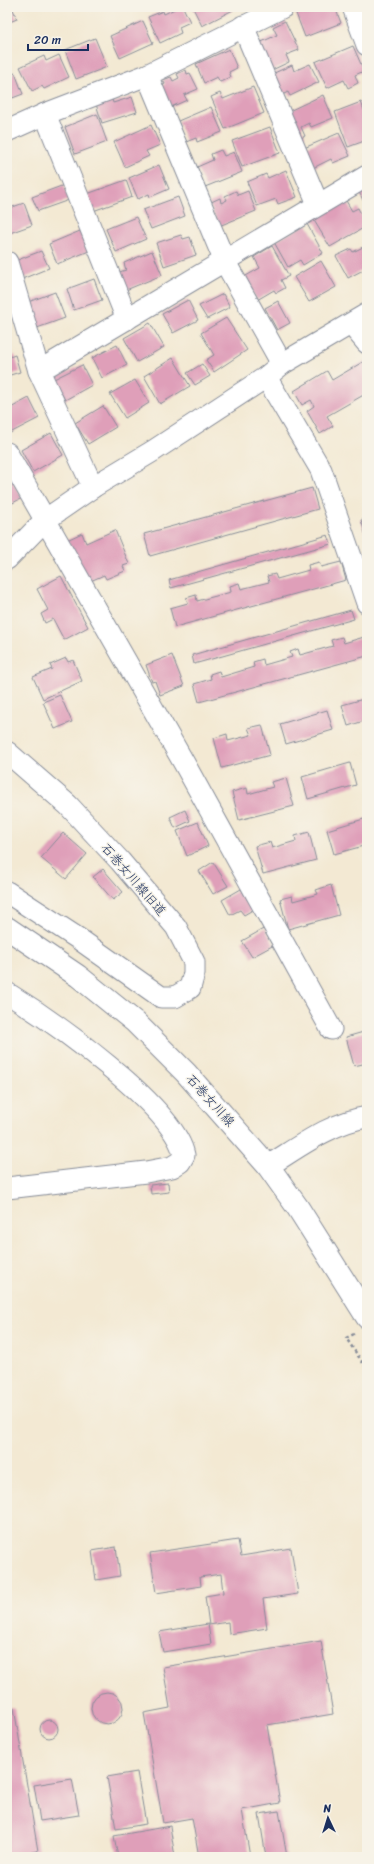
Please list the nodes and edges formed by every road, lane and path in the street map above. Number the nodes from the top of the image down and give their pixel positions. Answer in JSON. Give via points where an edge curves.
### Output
{"nodes":[{"id":1,"x":283,"y":7,"type":"edge"},
{"id":2,"x":353,"y":7,"type":"edge"},
{"id":3,"x":243,"y":26,"type":"junction"},
{"id":4,"x":367,"y":44,"type":"edge"},
{"id":5,"x":147,"y":75,"type":"junction"},
{"id":6,"x":45,"y":114,"type":"junction"},
{"id":7,"x":7,"y":131,"type":"edge"},
{"id":8,"x":367,"y":176,"type":"edge"},
{"id":9,"x":318,"y":204,"type":"junction"},
{"id":10,"x":7,"y":262,"type":"edge"},
{"id":11,"x":225,"y":262,"type":"junction"},
{"id":12,"x":127,"y":319,"type":"junction"},
{"id":13,"x":359,"y":319,"type":"edge"},
{"id":14,"x":367,"y":343,"type":"edge"},
{"id":15,"x":282,"y":364,"type":"junction"},
{"id":16,"x":39,"y":371,"type":"junction"},
{"id":17,"x":266,"y":378,"type":"junction"},
{"id":18,"x":7,"y":454,"type":"edge"},
{"id":19,"x":93,"y":487,"type":"junction"},
{"id":20,"x":45,"y":520,"type":"junction"},
{"id":21,"x":7,"y":559,"type":"edge"},
{"id":22,"x":367,"y":604,"type":"edge"},
{"id":23,"x":7,"y":752,"type":"edge"},
{"id":24,"x":7,"y":892,"type":"edge"},
{"id":25,"x":7,"y":928,"type":"edge"},
{"id":26,"x":7,"y":993,"type":"edge"},
{"id":27,"x":332,"y":1029,"type":"dead end"},
{"id":28,"x":367,"y":1117,"type":"edge"},
{"id":29,"x":268,"y":1166,"type":"junction"},
{"id":30,"x":7,"y":1188,"type":"edge"},
{"id":31,"x":367,"y":1317,"type":"edge"},
{"id":32,"x":354,"y":1334,"type":"dead end"},
{"id":33,"x":367,"y":1369,"type":"edge"}],
"edges":[{"from":1,"to":3,"type":"street"},
{"from":2,"to":4,"type":"street"},
{"from":3,"to":5,"type":"street"},
{"from":3,"to":9,"type":"street"},
{"from":5,"to":6,"type":"street"},
{"from":5,"to":11,"type":"street"},
{"from":6,"to":7,"type":"street"},
{"from":6,"to":12,"type":"street"},
{"from":8,"to":9,"type":"street"},
{"from":9,"to":11,"type":"street"},
{"from":10,"to":16,"type":"street"},
{"from":11,"to":12,"type":"street"},
{"from":11,"to":15,"type":"street"},
{"from":12,"to":16,"type":"street"},
{"from":13,"to":14,"type":"street"},
{"from":13,"to":15,"type":"street"},
{"from":15,"to":17,"type":"street"},
{"from":16,"to":19,"type":"street"},
{"from":17,"to":19,"type":"street"},
{"from":17,"to":22,"type":"street","via":[[321,470]]},
{"from":18,"to":20,"type":"street"},
{"from":19,"to":20,"type":"street"},
{"from":20,"to":21,"type":"street"},
{"from":20,"to":27,"type":"street"},
{"from":23,"to":24,"type":"street","name":"石巻女川線旧道","via":[[68,805],[176,927],[194,962],[190,988],[175,997],[161,997]]},
{"from":25,"to":29,"type":"main road","name":"石巻女川線","via":[[78,976],[135,1022],[186,1073]]},
{"from":26,"to":30,"type":"street","via":[[29,1006],[136,1090],[176,1134],[182,1144],[184,1155],[180,1162],[172,1167]]},
{"from":28,"to":29,"type":"street","via":[[354,1119],[326,1130]]},
{"from":29,"to":31,"type":"main road","name":"石巻女川線","via":[[298,1208]]},
{"from":32,"to":33,"type":"path","via":[[346,1338]]}]}
